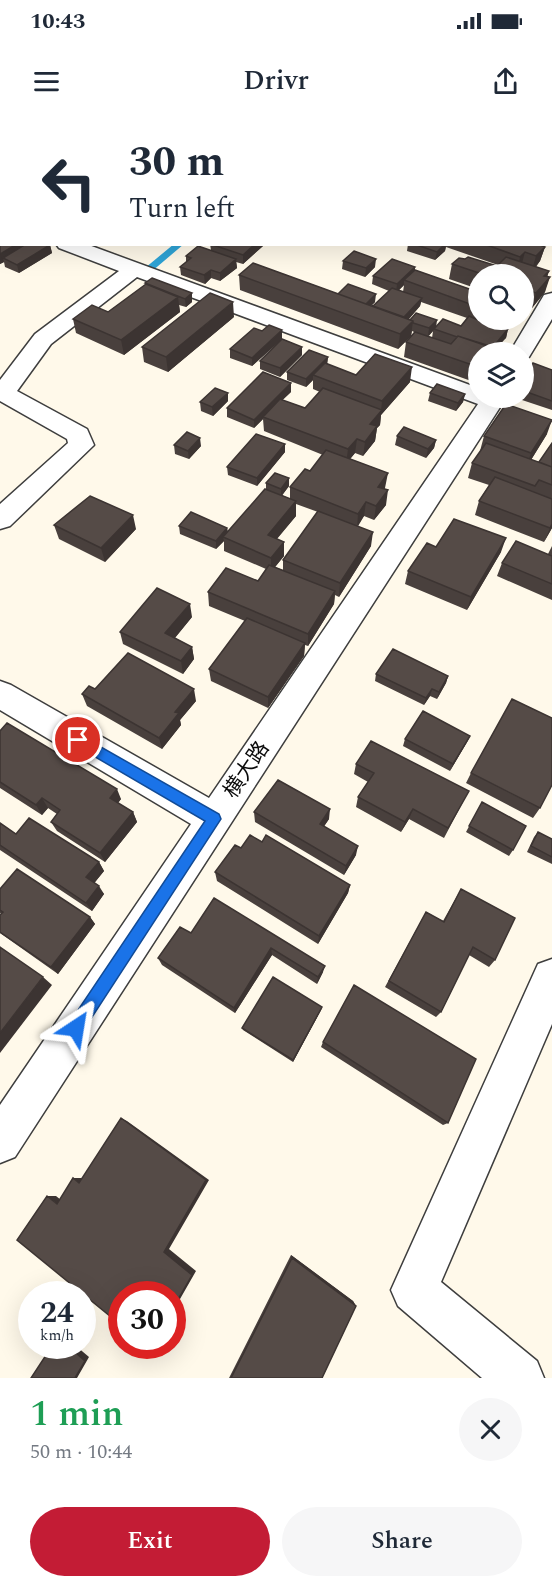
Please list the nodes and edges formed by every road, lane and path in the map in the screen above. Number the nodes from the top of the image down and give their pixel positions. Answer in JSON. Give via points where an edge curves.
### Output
{"nodes":[{"id":1,"x":72,"y":246,"type":"edge"},
{"id":2,"x":135,"y":269,"type":"junction"},
{"id":3,"x":552,"y":300,"type":"edge"},
{"id":4,"x":527,"y":342,"type":"edge"},
{"id":5,"x":468,"y":391,"type":"edge"},
{"id":6,"x":487,"y":408,"type":"edge"},
{"id":7,"x":0,"y":519,"type":"edge"},
{"id":8,"x":0,"y":694,"type":"edge"},
{"id":9,"x":214,"y":819,"type":"junction"},
{"id":10,"x":552,"y":978,"type":"edge"},
{"id":11,"x":0,"y":1142,"type":"edge"},
{"id":12,"x":520,"y":1378,"type":"edge"}],
"edges":[{"from":1,"to":2,"type":"street"},
{"from":2,"to":5,"type":"street"},
{"from":2,"to":7,"type":"street","via":[[43,339],[3,393],[78,435],[81,445]]},
{"from":3,"to":4,"type":"street"},
{"from":6,"to":9,"type":"street","name":"横大路"},
{"from":8,"to":9,"type":"street"},
{"from":9,"to":11,"type":"street","name":"横大路"},
{"from":10,"to":12,"type":"street","via":[[414,1290]]}]}
